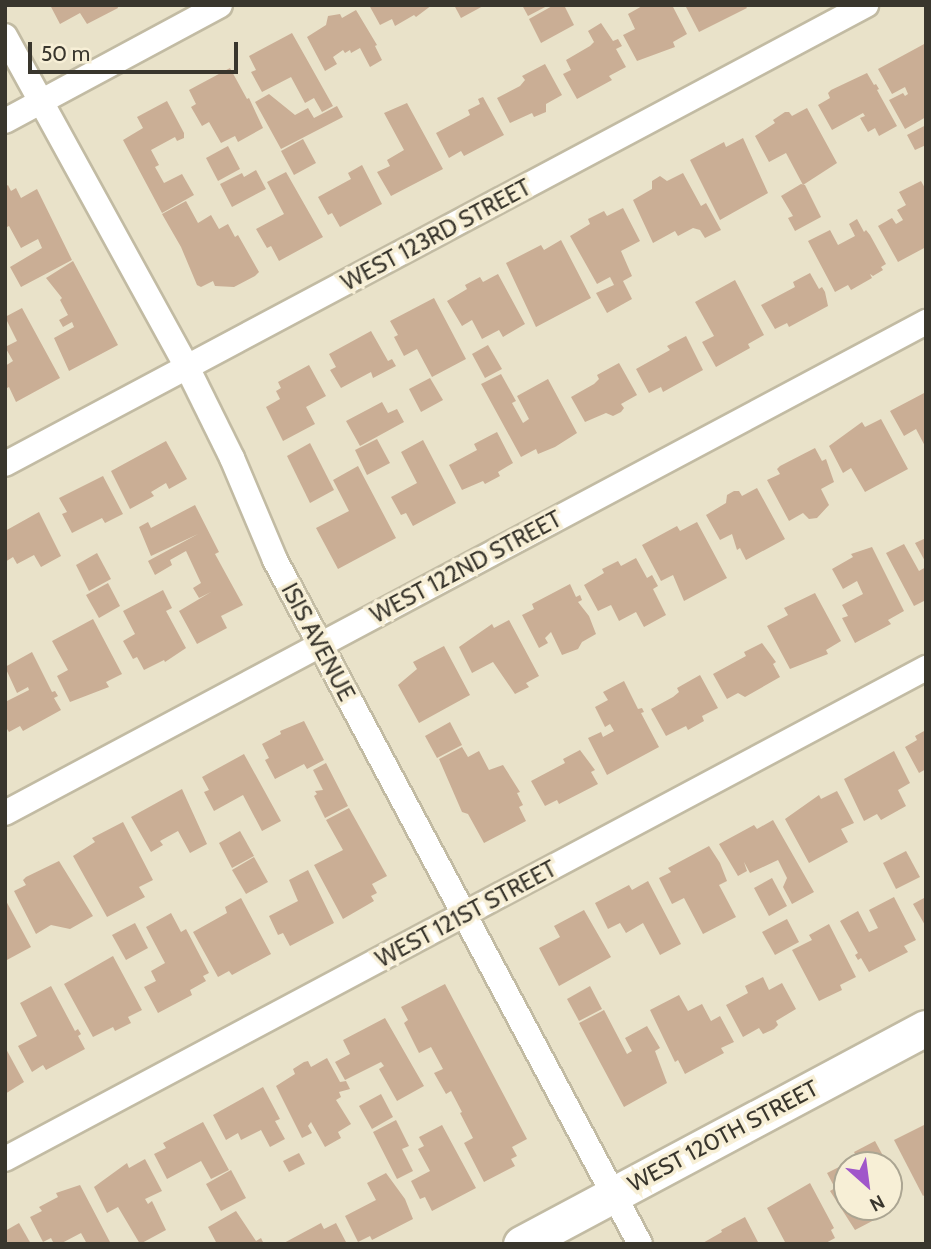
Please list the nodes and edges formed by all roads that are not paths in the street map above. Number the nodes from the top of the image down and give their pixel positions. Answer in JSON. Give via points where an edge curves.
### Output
{"nodes":[{"id":1,"x":220,"y":5,"type":"edge"},
{"id":2,"x":866,"y":5,"type":"edge"},
{"id":3,"x":5,"y":36,"type":"edge"},
{"id":4,"x":39,"y":102,"type":"junction"},
{"id":5,"x":5,"y":121,"type":"edge"},
{"id":6,"x":926,"y":321,"type":"edge"},
{"id":7,"x":187,"y":367,"type":"junction"},
{"id":8,"x":5,"y":464,"type":"edge"},
{"id":9,"x":320,"y":645,"type":"junction"},
{"id":10,"x":926,"y":668,"type":"edge"},
{"id":11,"x":5,"y":813,"type":"edge"},
{"id":12,"x":463,"y":915,"type":"junction"},
{"id":13,"x":926,"y":1028,"type":"edge"},
{"id":14,"x":5,"y":1159,"type":"edge"},
{"id":15,"x":613,"y":1194,"type":"junction"},
{"id":16,"x":521,"y":1244,"type":"edge"},
{"id":17,"x":640,"y":1244,"type":"edge"}],
"edges":[{"from":1,"to":4,"type":"street"},
{"from":2,"to":7,"type":"street","name":"WEST 123RD STREET"},
{"from":3,"to":4,"type":"street","name":"ISIS AVENUE"},
{"from":4,"to":5,"type":"street"},
{"from":4,"to":7,"type":"street","name":"ISIS AVENUE"},
{"from":6,"to":9,"type":"street","name":"WEST 122ND STREET"},
{"from":7,"to":8,"type":"street","name":"WEST 123RD STREET"},
{"from":7,"to":9,"type":"street","name":"ISIS AVENUE","via":[[275,560]]},
{"from":9,"to":11,"type":"street","name":"WEST 122ND STREET"},
{"from":9,"to":12,"type":"street","name":"ISIS AVENUE"},
{"from":10,"to":12,"type":"street","name":"WEST 121ST STREET"},
{"from":12,"to":14,"type":"street","name":"WEST 121ST STREET"},
{"from":12,"to":15,"type":"street","name":"ISIS AVENUE"},
{"from":13,"to":15,"type":"main road","name":"WEST 120TH STREET"},
{"from":15,"to":16,"type":"main road","name":"WEST 120TH STREET"},
{"from":15,"to":17,"type":"street","name":"ISIS AVENUE"}]}
